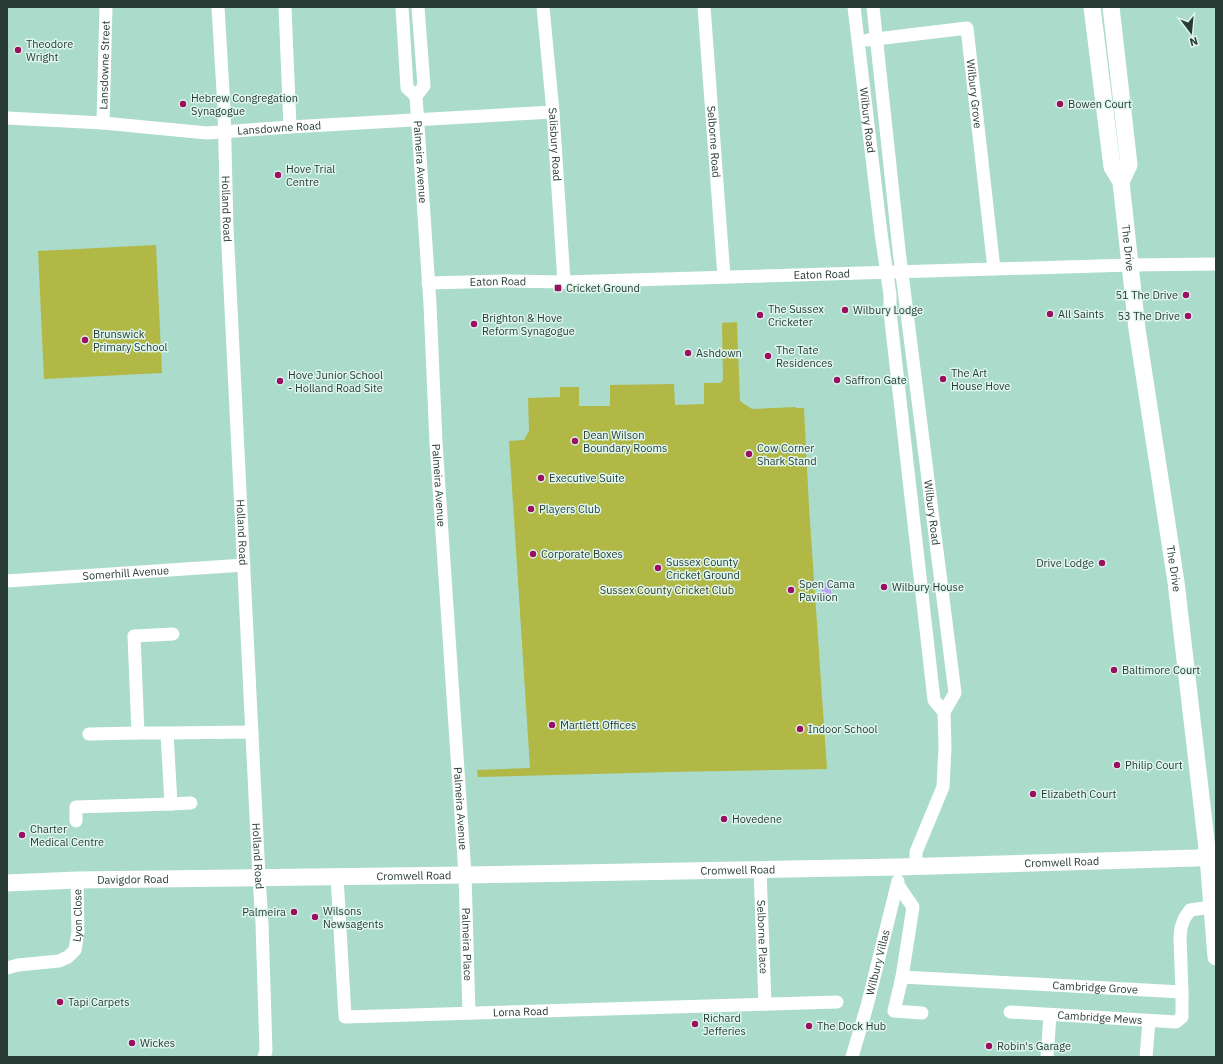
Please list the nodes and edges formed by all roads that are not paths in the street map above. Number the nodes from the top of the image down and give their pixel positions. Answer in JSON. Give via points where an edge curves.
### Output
{"nodes":[{"id":1,"x":106,"y":7,"type":"edge"},
{"id":2,"x":218,"y":7,"type":"edge"},
{"id":3,"x":285,"y":7,"type":"edge"},
{"id":4,"x":402,"y":7,"type":"edge"},
{"id":5,"x":418,"y":7,"type":"edge"},
{"id":6,"x":543,"y":7,"type":"edge"},
{"id":7,"x":704,"y":7,"type":"edge"},
{"id":8,"x":854,"y":7,"type":"edge"},
{"id":9,"x":873,"y":7,"type":"edge"},
{"id":10,"x":1092,"y":7,"type":"edge"},
{"id":11,"x":1111,"y":7,"type":"edge"},
{"id":12,"x":877,"y":40,"type":"junction"},
{"id":13,"x":858,"y":42,"type":"junction"},
{"id":14,"x":416,"y":96,"type":"junction"},
{"id":15,"x":553,"y":112,"type":"junction"},
{"id":16,"x":7,"y":118,"type":"edge"},
{"id":17,"x":417,"y":120,"type":"junction"},
{"id":18,"x":103,"y":123,"type":"junction"},
{"id":19,"x":290,"y":127,"type":"junction"},
{"id":20,"x":225,"y":132,"type":"junction"},
{"id":21,"x":1121,"y":182,"type":"junction"},
{"id":22,"x":897,"y":231,"type":"junction"},
{"id":23,"x":881,"y":233,"type":"junction"},
{"id":24,"x":1216,"y":264,"type":"edge"},
{"id":25,"x":1130,"y":265,"type":"junction"},
{"id":26,"x":994,"y":269,"type":"junction"},
{"id":27,"x":887,"y":272,"type":"junction"},
{"id":28,"x":902,"y":272,"type":"junction"},
{"id":29,"x":724,"y":277,"type":"junction"},
{"id":30,"x":564,"y":282,"type":"junction"},
{"id":31,"x":428,"y":283,"type":"junction"},
{"id":32,"x":906,"y":311,"type":"junction"},
{"id":33,"x":890,"y":312,"type":"junction"},
{"id":34,"x":244,"y":565,"type":"junction"},
{"id":35,"x":7,"y":581,"type":"edge"},
{"id":36,"x":173,"y":634,"type":"dead end"},
{"id":37,"x":944,"y":712,"type":"junction"},
{"id":38,"x":252,"y":732,"type":"junction"},
{"id":39,"x":138,"y":733,"type":"junction"},
{"id":40,"x":167,"y":733,"type":"junction"},
{"id":41,"x":89,"y":734,"type":"dead end"},
{"id":42,"x":171,"y":804,"type":"junction"},
{"id":43,"x":191,"y":804,"type":"dead end"},
{"id":44,"x":76,"y":821,"type":"dead end"},
{"id":45,"x":1212,"y":857,"type":"edge"},
{"id":46,"x":908,"y":867,"type":"junction"},
{"id":47,"x":760,"y":870,"type":"junction"},
{"id":48,"x":466,"y":875,"type":"junction"},
{"id":49,"x":337,"y":876,"type":"junction"},
{"id":50,"x":259,"y":877,"type":"junction"},
{"id":51,"x":77,"y":880,"type":"junction"},
{"id":52,"x":7,"y":882,"type":"edge"},
{"id":53,"x":898,"y":885,"type":"junction"},
{"id":54,"x":1213,"y":901,"type":"edge"},
{"id":55,"x":1216,"y":957,"type":"edge"},
{"id":56,"x":7,"y":968,"type":"edge"},
{"id":57,"x":902,"y":977,"type":"junction"},
{"id":58,"x":1182,"y":992,"type":"junction"},
{"id":59,"x":837,"y":1002,"type":"dead end"},
{"id":60,"x":765,"y":1004,"type":"junction"},
{"id":61,"x":1010,"y":1012,"type":"dead end"},
{"id":62,"x":922,"y":1013,"type":"dead end"},
{"id":63,"x":469,"y":1014,"type":"junction"},
{"id":64,"x":1050,"y":1015,"type":"junction"},
{"id":65,"x":1148,"y":1020,"type":"junction"},
{"id":66,"x":264,"y":1057,"type":"edge"},
{"id":67,"x":852,"y":1057,"type":"edge"},
{"id":68,"x":1048,"y":1057,"type":"edge"},
{"id":69,"x":1146,"y":1057,"type":"edge"}],
"edges":[{"from":1,"to":18,"type":"street","name":"Lansdowne Street"},
{"from":2,"to":20,"type":"street","name":"Holland Road"},
{"from":3,"to":19,"type":"street"},
{"from":4,"to":14,"type":"street","name":"Palmeira Avenue","via":[[407,88]]},
{"from":5,"to":14,"type":"street","name":"Palmeira Avenue","via":[[424,86]]},
{"from":6,"to":15,"type":"street","name":"Salisbury Road"},
{"from":7,"to":29,"type":"street","name":"Selborne Road"},
{"from":8,"to":13,"type":"street","name":"Wilbury Road"},
{"from":9,"to":12,"type":"street","name":"Wilbury Road"},
{"from":10,"to":21,"type":"main road","name":"The Drive","via":[[1112,167]]},
{"from":11,"to":21,"type":"main road","name":"The Drive","via":[[1129,165]]},
{"from":12,"to":13,"type":"street","name":"Wilbury Grove"},
{"from":12,"to":22,"type":"street","name":"Wilbury Road"},
{"from":12,"to":26,"type":"street","name":"Wilbury Grove","via":[[968,28]]},
{"from":13,"to":23,"type":"street","name":"Wilbury Road"},
{"from":14,"to":17,"type":"street","name":"Palmeira Avenue"},
{"from":15,"to":17,"type":"street","name":"Lansdowne Road"},
{"from":15,"to":30,"type":"street","name":"Salisbury Road"},
{"from":16,"to":18,"type":"street","name":"Lansdowne Road"},
{"from":17,"to":19,"type":"street","name":"Lansdowne Road"},
{"from":17,"to":31,"type":"street","name":"Palmeira Avenue"},
{"from":18,"to":20,"type":"street","name":"Lansdowne Road","via":[[207,133]]},
{"from":19,"to":20,"type":"street","name":"Lansdowne Road"},
{"from":20,"to":34,"type":"street","name":"Holland Road","via":[[227,227]]},
{"from":21,"to":25,"type":"main road","name":"The Drive"},
{"from":22,"to":23,"type":"street"},
{"from":22,"to":28,"type":"street","name":"Wilbury Road"},
{"from":23,"to":27,"type":"street","name":"Wilbury Road"},
{"from":24,"to":25,"type":"street","name":"Eaton Road"},
{"from":25,"to":26,"type":"street","name":"Eaton Road"},
{"from":25,"to":45,"type":"main road","name":"The Drive","via":[[1137,329],[1176,582]]},
{"from":26,"to":28,"type":"street","name":"Eaton Road"},
{"from":27,"to":28,"type":"street","name":"Eaton Road"},
{"from":27,"to":29,"type":"street","name":"Eaton Road"},
{"from":27,"to":33,"type":"street","name":"Wilbury Road"},
{"from":28,"to":32,"type":"street","name":"Wilbury Road"},
{"from":29,"to":30,"type":"street","name":"Eaton Road"},
{"from":30,"to":31,"type":"street","name":"Eaton Road"},
{"from":31,"to":48,"type":"street","name":"Palmeira Avenue","via":[[438,473]]},
{"from":32,"to":33,"type":"street"},
{"from":32,"to":37,"type":"street","name":"Wilbury Road","via":[[955,693]]},
{"from":33,"to":37,"type":"street","name":"Wilbury Road","via":[[934,700]]},
{"from":34,"to":35,"type":"street","name":"Somerhill Avenue"},
{"from":34,"to":38,"type":"street","name":"Holland Road"},
{"from":36,"to":39,"type":"street","via":[[134,636]]},
{"from":37,"to":46,"type":"street","via":[[942,787]]},
{"from":38,"to":40,"type":"street"},
{"from":38,"to":50,"type":"street","name":"Holland Road"},
{"from":39,"to":40,"type":"street"},
{"from":39,"to":41,"type":"street"},
{"from":40,"to":42,"type":"street"},
{"from":42,"to":43,"type":"street"},
{"from":42,"to":44,"type":"street","via":[[76,807]]},
{"from":45,"to":46,"type":"main road","name":"Cromwell Road"},
{"from":45,"to":54,"type":"main road","name":"The Drive"},
{"from":46,"to":47,"type":"main road","name":"Cromwell Road"},
{"from":46,"to":53,"type":"street","name":"Wilbury Villas"},
{"from":47,"to":48,"type":"main road","name":"Cromwell Road"},
{"from":47,"to":60,"type":"street","name":"Selborne Place"},
{"from":48,"to":49,"type":"main road","name":"Cromwell Road"},
{"from":48,"to":63,"type":"street","name":"Palmeira Place"},
{"from":49,"to":50,"type":"main road","name":"Cromwell Road"},
{"from":49,"to":63,"type":"street","name":"Lorna Road","via":[[345,1017]]},
{"from":50,"to":51,"type":"main road","name":"Davigdor Road"},
{"from":50,"to":66,"type":"street","name":"Holland Road","via":[[266,1051]]},
{"from":51,"to":52,"type":"main road","name":"Davigdor Road"},
{"from":51,"to":56,"type":"street","name":"Lyon Close","via":[[78,932],[75,950],[59,961]]},
{"from":53,"to":57,"type":"street","via":[[913,907]]},
{"from":53,"to":67,"type":"street","name":"Wilbury Villas"},
{"from":54,"to":55,"type":"main road","name":"The Drive"},
{"from":54,"to":58,"type":"street","via":[[1190,910],[1184,919],[1180,937]]},
{"from":57,"to":58,"type":"street","name":"Cambridge Grove"},
{"from":57,"to":62,"type":"street","via":[[894,1011]]},
{"from":58,"to":65,"type":"street","name":"Cambridge Mews","via":[[1182,1016],[1176,1022]]},
{"from":59,"to":60,"type":"street","name":"Lorna Road"},
{"from":60,"to":63,"type":"street","name":"Lorna Road"},
{"from":61,"to":64,"type":"street","name":"Cambridge Mews"},
{"from":64,"to":65,"type":"street","name":"Cambridge Mews"},
{"from":64,"to":68,"type":"street","name":"Cambridge Mews"},
{"from":65,"to":69,"type":"street","name":"Cambridge Mews"}]}
